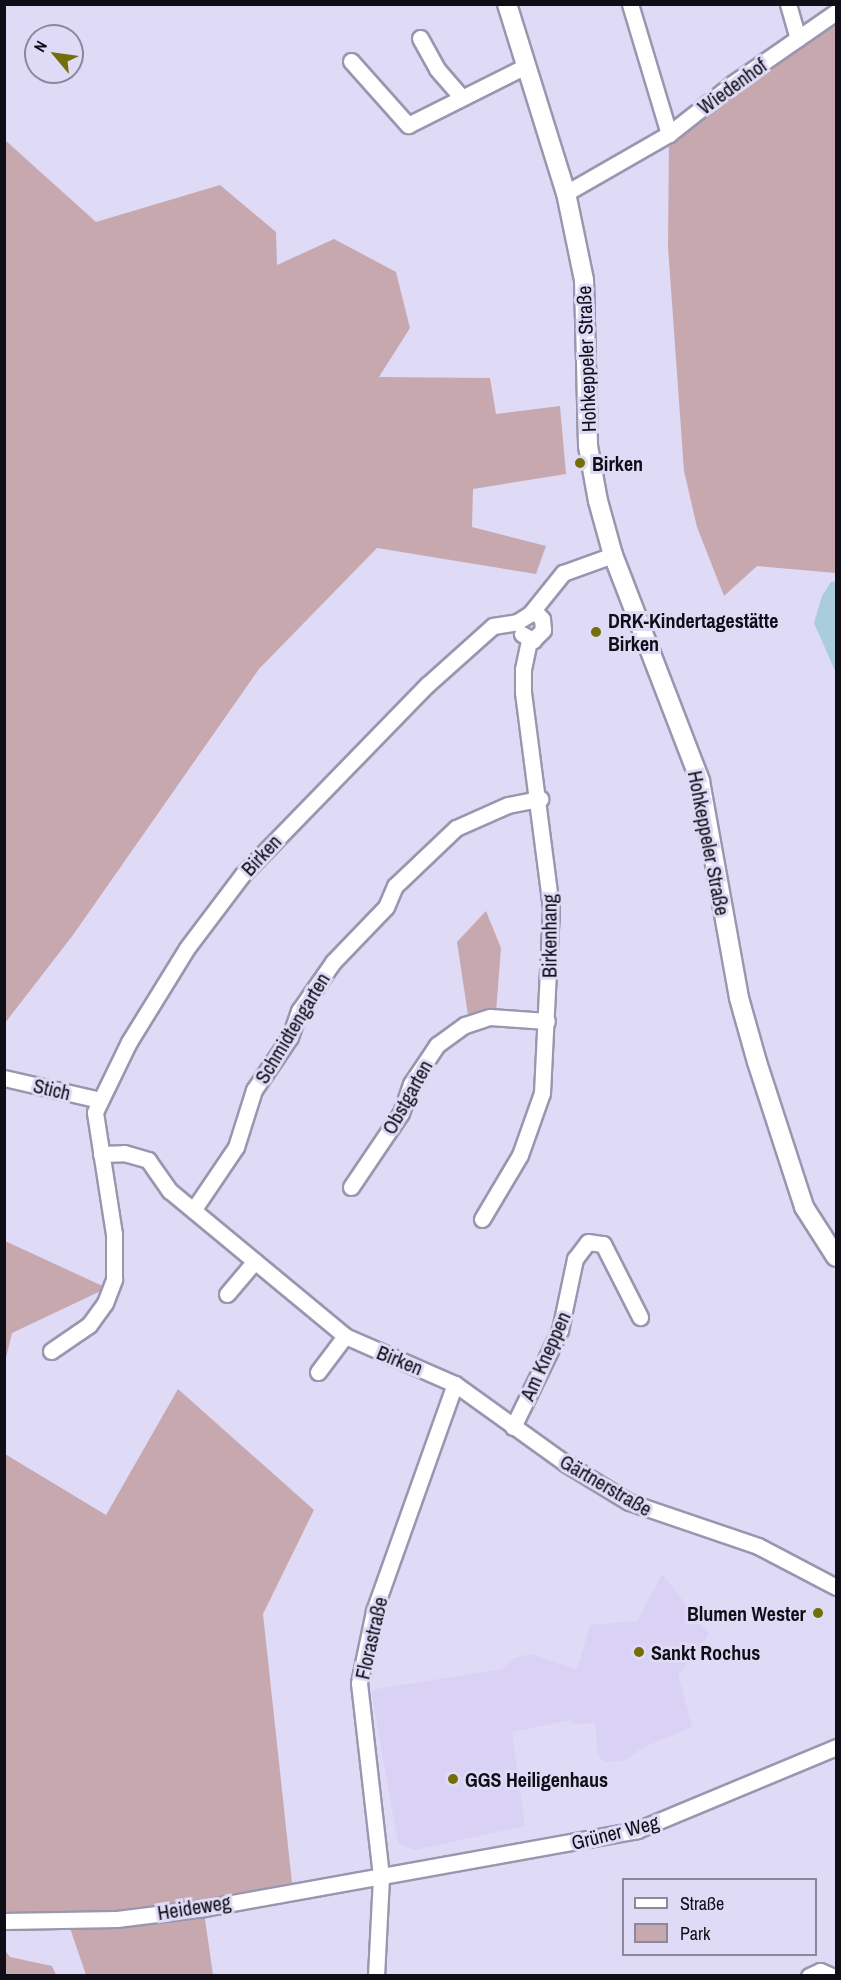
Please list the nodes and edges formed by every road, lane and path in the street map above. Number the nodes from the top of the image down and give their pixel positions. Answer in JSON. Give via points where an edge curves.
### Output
{"nodes":[{"id":1,"x":507,"y":4,"type":"edge"},
{"id":2,"x":630,"y":4,"type":"edge"},
{"id":3,"x":788,"y":4,"type":"edge"},
{"id":4,"x":837,"y":12,"type":"edge"},
{"id":5,"x":420,"y":38,"type":"dead end"},
{"id":6,"x":798,"y":39,"type":"junction"},
{"id":7,"x":351,"y":61,"type":"dead end"},
{"id":8,"x":526,"y":66,"type":"junction"},
{"id":9,"x":462,"y":98,"type":"junction"},
{"id":10,"x":669,"y":134,"type":"junction"},
{"id":11,"x":566,"y":193,"type":"junction"},
{"id":12,"x":613,"y":555,"type":"junction"},
{"id":13,"x":534,"y":610,"type":"junction"},
{"id":14,"x":517,"y":622,"type":"junction"},
{"id":15,"x":529,"y":640,"type":"junction"},
{"id":16,"x":540,"y":799,"type":"junction"},
{"id":17,"x":548,"y":1021,"type":"junction"},
{"id":18,"x":4,"y":1078,"type":"edge"},
{"id":19,"x":100,"y":1100,"type":"junction"},
{"id":20,"x":101,"y":1154,"type":"junction"},
{"id":21,"x":351,"y":1187,"type":"dead end"},
{"id":22,"x":194,"y":1209,"type":"junction"},
{"id":23,"x":482,"y":1219,"type":"dead end"},
{"id":24,"x":837,"y":1257,"type":"edge"},
{"id":25,"x":255,"y":1261,"type":"junction"},
{"id":26,"x":227,"y":1294,"type":"dead end"},
{"id":27,"x":640,"y":1317,"type":"dead end"},
{"id":28,"x":345,"y":1336,"type":"junction"},
{"id":29,"x":51,"y":1351,"type":"dead end"},
{"id":30,"x":318,"y":1372,"type":"dead end"},
{"id":31,"x":455,"y":1384,"type":"junction"},
{"id":32,"x":513,"y":1427,"type":"junction"},
{"id":33,"x":837,"y":1587,"type":"edge"},
{"id":34,"x":837,"y":1747,"type":"edge"},
{"id":35,"x":381,"y":1876,"type":"junction"},
{"id":36,"x":4,"y":1921,"type":"edge"},
{"id":37,"x":376,"y":1976,"type":"edge"},
{"id":38,"x":809,"y":1976,"type":"edge"},
{"id":39,"x":832,"y":1976,"type":"edge"}],
"edges":[{"from":1,"to":8,"type":"street","name":"Hohkeppeler Straße"},
{"from":2,"to":10,"type":"street"},
{"from":3,"to":6,"type":"street"},
{"from":4,"to":6,"type":"street","name":"Wiedenhof"},
{"from":5,"to":9,"type":"street","via":[[437,69]]},
{"from":6,"to":10,"type":"street","name":"Wiedenhof"},
{"from":7,"to":9,"type":"street","via":[[408,125]]},
{"from":8,"to":9,"type":"street"},
{"from":8,"to":11,"type":"street","name":"Hohkeppeler Straße"},
{"from":10,"to":11,"type":"street","name":"Wiedenhof"},
{"from":11,"to":12,"type":"street","name":"Hohkeppeler Straße","via":[[584,280],[588,446],[597,501]]},
{"from":12,"to":13,"type":"street","name":"Birken","via":[[563,573]]},
{"from":12,"to":24,"type":"street","name":"Hohkeppeler Straße","via":[[700,781],[739,998],[757,1062],[804,1207],[817,1233]]},
{"from":13,"to":14,"type":"street","name":"Birken"},
{"from":13,"to":15,"type":"street","via":[[544,626],[538,637]]},
{"from":14,"to":15,"type":"street"},
{"from":14,"to":19,"type":"street","name":"Birken","via":[[493,626],[427,685],[243,874],[161,988]]},
{"from":15,"to":16,"type":"street","name":"Birkenhang","via":[[523,692]]},
{"from":16,"to":17,"type":"street","name":"Birkenhang","via":[[551,908]]},
{"from":16,"to":22,"type":"street","name":"Schmidtengarten","via":[[508,805],[456,828],[395,886],[386,907],[333,962],[299,1011],[290,1037],[254,1090],[236,1147]]},
{"from":17,"to":21,"type":"street","name":"Obstgarten","via":[[490,1017],[465,1025],[437,1045],[411,1084],[402,1113]]},
{"from":17,"to":23,"type":"street","name":"Birkenhang","via":[[542,1093],[534,1126]]},
{"from":18,"to":19,"type":"street","name":"Stich"},
{"from":19,"to":20,"type":"street","name":"Birken","via":[[94,1124]]},
{"from":20,"to":22,"type":"street","name":"Birken","via":[[142,1156],[170,1191]]},
{"from":20,"to":29,"type":"street","name":"Birken","via":[[114,1234],[114,1279],[105,1302],[89,1324],[65,1337]]},
{"from":22,"to":25,"type":"street","name":"Birken"},
{"from":25,"to":26,"type":"street"},
{"from":25,"to":28,"type":"street","name":"Birken"},
{"from":27,"to":32,"type":"street","name":"Am Kneppen","via":[[603,1244],[588,1242],[575,1259],[560,1330]]},
{"from":28,"to":30,"type":"street"},
{"from":28,"to":31,"type":"street","name":"Birken"},
{"from":31,"to":32,"type":"street","name":"Gärtnerstraße"},
{"from":31,"to":35,"type":"street","name":"Florastraße","via":[[378,1602],[359,1683]]},
{"from":32,"to":33,"type":"street","name":"Gärtnerstraße","via":[[629,1502],[758,1546]]},
{"from":34,"to":35,"type":"street","name":"Grüner Weg","via":[[637,1830]]},
{"from":35,"to":36,"type":"street","name":"Heideweg","via":[[117,1919]]},
{"from":35,"to":37,"type":"street","name":"Florastraße"},
{"from":38,"to":39,"type":"street","via":[[820,1971]]}]}
